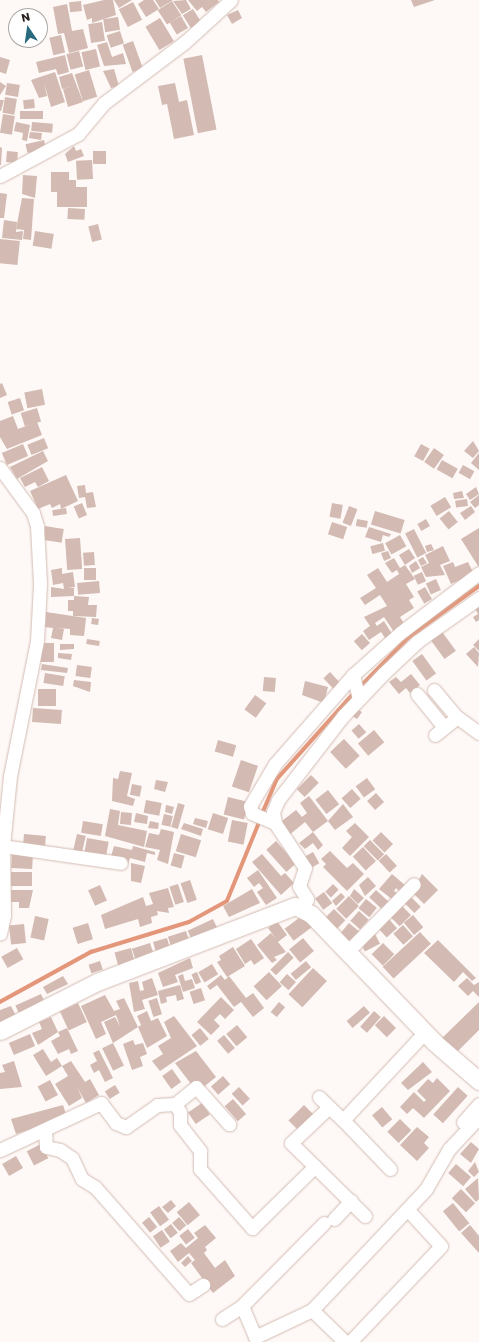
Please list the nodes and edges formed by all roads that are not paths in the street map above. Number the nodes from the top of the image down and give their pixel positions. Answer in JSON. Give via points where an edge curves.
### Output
{"nodes":[{"id":1,"x":231,"y":0,"type":"edge"},
{"id":2,"x":0,"y":176,"type":"edge"},
{"id":3,"x":0,"y":468,"type":"edge"},
{"id":4,"x":479,"y":573,"type":"edge"},
{"id":5,"x":479,"y":598,"type":"edge"},
{"id":6,"x":420,"y":629,"type":"junction"},
{"id":7,"x":354,"y":677,"type":"junction"},
{"id":8,"x":434,"y":690,"type":"dead end"},
{"id":9,"x":417,"y":694,"type":"dead end"},
{"id":10,"x":358,"y":697,"type":"junction"},
{"id":11,"x":456,"y":717,"type":"junction"},
{"id":12,"x":479,"y":733,"type":"edge"},
{"id":13,"x":263,"y":819,"type":"junction"},
{"id":14,"x":3,"y":846,"type":"junction"},
{"id":15,"x":121,"y":863,"type":"dead end"},
{"id":16,"x":414,"y":884,"type":"dead end"},
{"id":17,"x":303,"y":907,"type":"junction"},
{"id":18,"x":0,"y":934,"type":"edge"},
{"id":19,"x":347,"y":952,"type":"junction"},
{"id":20,"x":0,"y":1031,"type":"edge"},
{"id":21,"x":425,"y":1032,"type":"junction"},
{"id":22,"x":479,"y":1081,"type":"edge"},
{"id":23,"x":319,"y":1097,"type":"dead end"},
{"id":24,"x":175,"y":1104,"type":"junction"},
{"id":25,"x":479,"y":1104,"type":"edge"},
{"id":26,"x":329,"y":1107,"type":"junction"},
{"id":27,"x":479,"y":1117,"type":"edge"},
{"id":28,"x":343,"y":1120,"type":"junction"},
{"id":29,"x":229,"y":1124,"type":"dead end"},
{"id":30,"x":44,"y":1132,"type":"junction"},
{"id":31,"x":449,"y":1149,"type":"junction"},
{"id":32,"x":0,"y":1150,"type":"edge"},
{"id":33,"x":315,"y":1166,"type":"junction"},
{"id":34,"x":390,"y":1169,"type":"dead end"},
{"id":35,"x":350,"y":1201,"type":"junction"},
{"id":36,"x":407,"y":1209,"type":"junction"},
{"id":37,"x":365,"y":1216,"type":"dead end"},
{"id":38,"x":204,"y":1285,"type":"dead end"},
{"id":39,"x":242,"y":1306,"type":"junction"},
{"id":40,"x":312,"y":1310,"type":"junction"},
{"id":41,"x":222,"y":1319,"type":"dead end"},
{"id":42,"x":250,"y":1339,"type":"edge"},
{"id":43,"x":345,"y":1342,"type":"edge"},
{"id":44,"x":350,"y":1342,"type":"edge"}],
"edges":[{"from":1,"to":2,"type":"street","via":[[185,42],[104,103],[78,134]]},
{"from":3,"to":14,"type":"street","via":[[33,513],[37,526],[40,584],[37,641],[10,776]]},
{"from":4,"to":6,"type":"street"},
{"from":5,"to":6,"type":"street"},
{"from":6,"to":7,"type":"street"},
{"from":6,"to":10,"type":"street"},
{"from":7,"to":10,"type":"street"},
{"from":7,"to":13,"type":"street","via":[[275,764],[250,806]]},
{"from":8,"to":11,"type":"street"},
{"from":9,"to":11,"type":"street","via":[[439,731]]},
{"from":10,"to":13,"type":"street","via":[[287,785],[273,812]]},
{"from":11,"to":12,"type":"street"},
{"from":13,"to":17,"type":"street","via":[[305,865],[299,886],[307,899]]},
{"from":14,"to":15,"type":"street"},
{"from":14,"to":18,"type":"street","via":[[4,915]]},
{"from":16,"to":19,"type":"street"},
{"from":17,"to":19,"type":"street"},
{"from":17,"to":20,"type":"street","via":[[286,908],[97,982]]},
{"from":19,"to":21,"type":"street"},
{"from":21,"to":22,"type":"street"},
{"from":21,"to":28,"type":"street"},
{"from":23,"to":26,"type":"street"},
{"from":24,"to":29,"type":"street","via":[[196,1086]]},
{"from":24,"to":30,"type":"street","via":[[157,1105],[121,1127],[101,1103]]},
{"from":24,"to":33,"type":"street","via":[[180,1112],[180,1125],[200,1151],[200,1169],[252,1228]]},
{"from":25,"to":31,"type":"street","via":[[450,1136]]},
{"from":26,"to":28,"type":"street"},
{"from":26,"to":33,"type":"street","via":[[291,1143]]},
{"from":27,"to":31,"type":"street"},
{"from":28,"to":34,"type":"street"},
{"from":30,"to":32,"type":"street"},
{"from":30,"to":38,"type":"street","via":[[46,1147],[60,1150],[72,1158],[82,1179],[95,1187],[189,1294]]},
{"from":31,"to":36,"type":"street","via":[[436,1175]]},
{"from":33,"to":35,"type":"street"},
{"from":35,"to":37,"type":"street"},
{"from":35,"to":39,"type":"street"},
{"from":36,"to":40,"type":"street"},
{"from":36,"to":44,"type":"street","via":[[441,1246]]},
{"from":39,"to":41,"type":"street"},
{"from":39,"to":42,"type":"street"},
{"from":40,"to":42,"type":"street"},
{"from":40,"to":43,"type":"street"}]}
